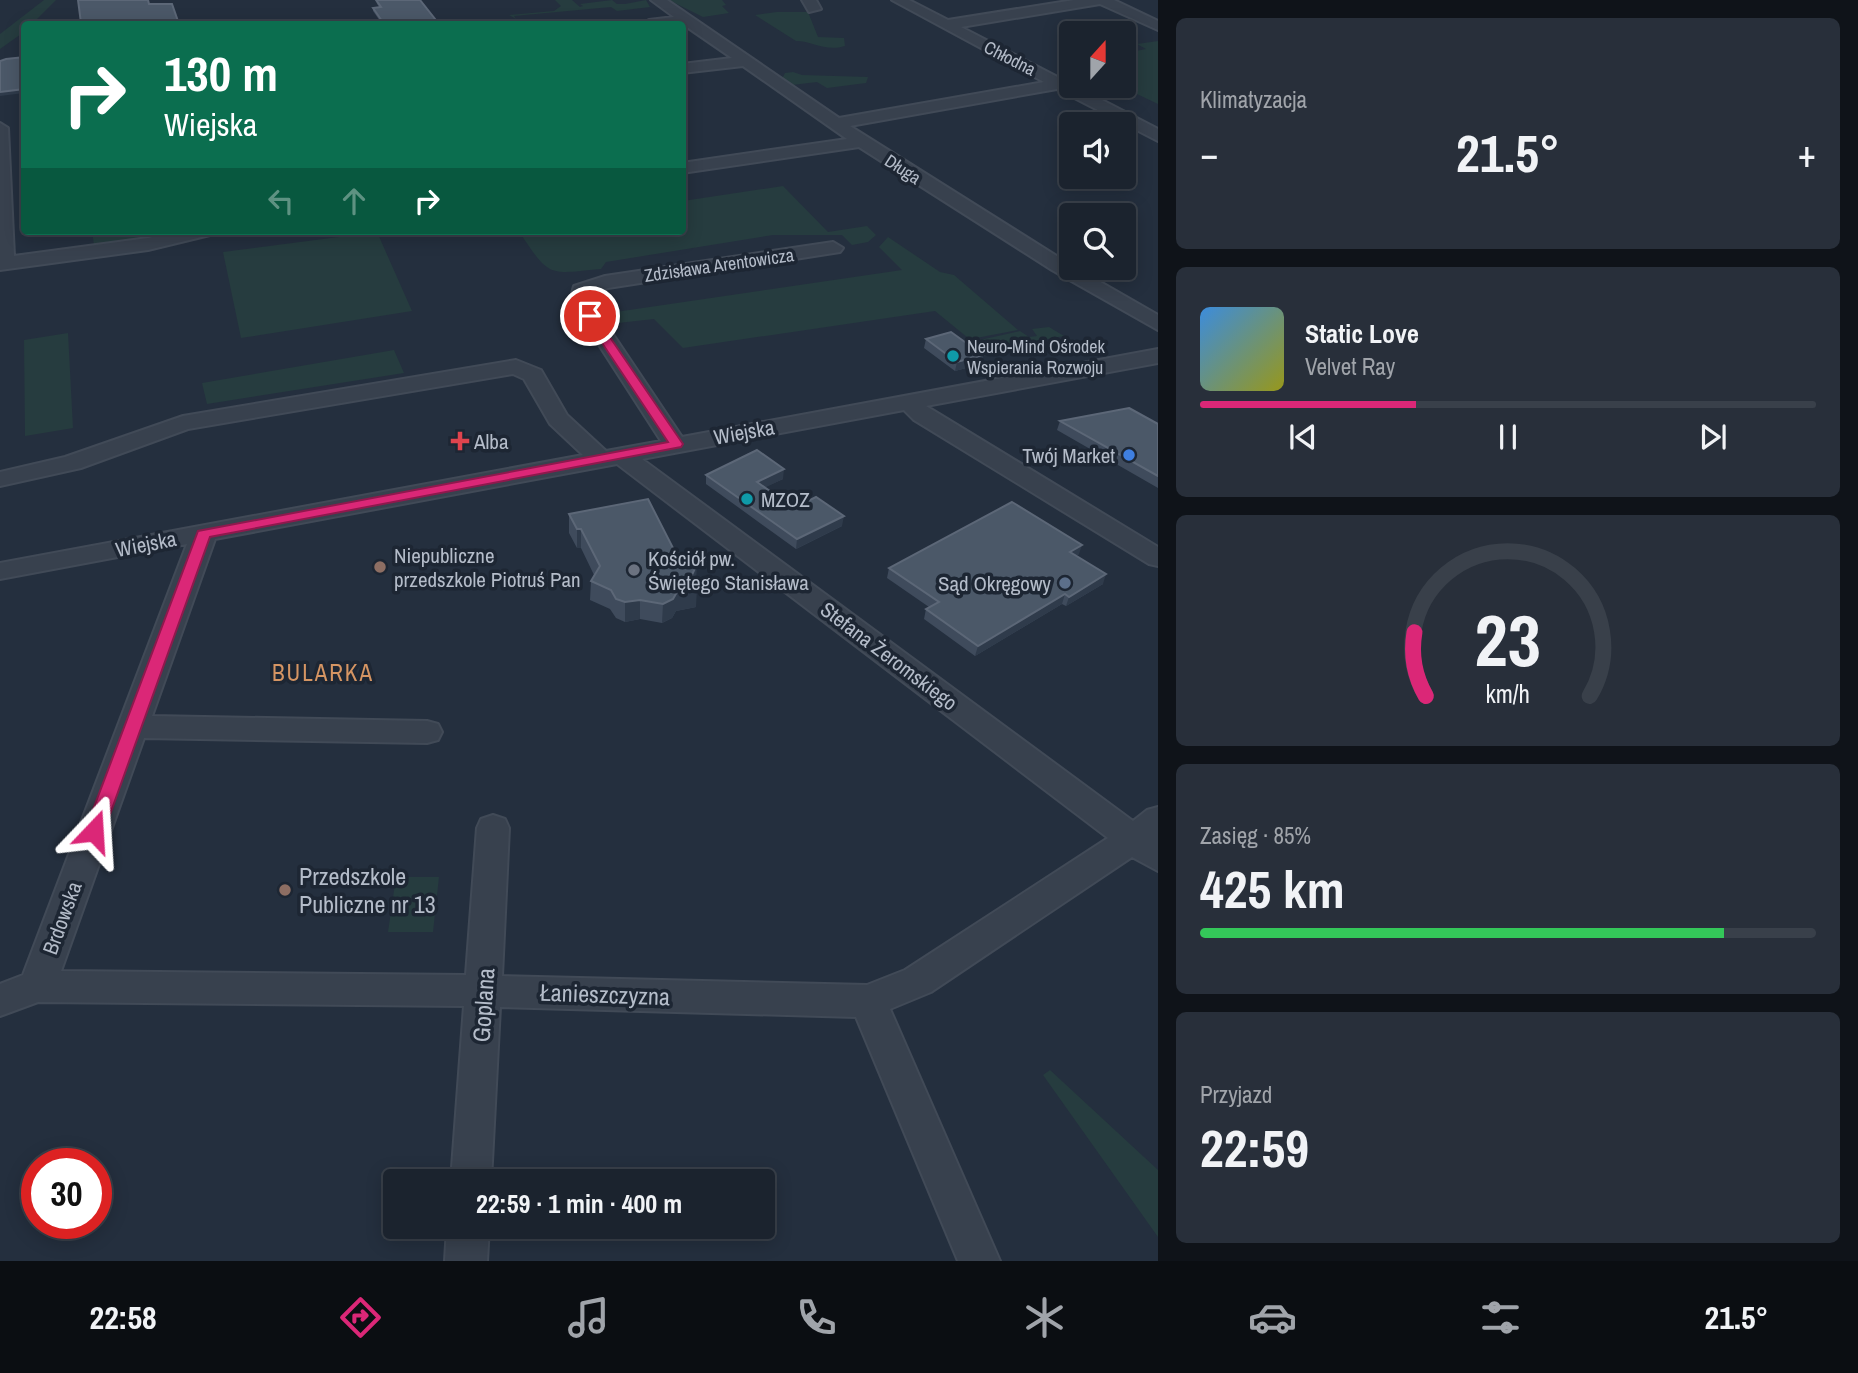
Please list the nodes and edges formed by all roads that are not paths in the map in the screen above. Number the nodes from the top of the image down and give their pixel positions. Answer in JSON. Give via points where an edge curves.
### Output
{"nodes":[{"id":1,"x":658,"y":0,"type":"edge"},
{"id":2,"x":899,"y":0,"type":"edge"},
{"id":3,"x":989,"y":0,"type":"edge"},
{"id":4,"x":1101,"y":0,"type":"edge"},
{"id":5,"x":1017,"y":13,"type":"junction"},
{"id":6,"x":688,"y":20,"type":"junction"},
{"id":7,"x":678,"y":21,"type":"edge"},
{"id":8,"x":945,"y":25,"type":"junction"},
{"id":9,"x":1158,"y":26,"type":"edge"},
{"id":10,"x":746,"y":61,"type":"junction"},
{"id":11,"x":686,"y":68,"type":"edge"},
{"id":12,"x":1059,"y":84,"type":"joint"},
{"id":13,"x":1086,"y":98,"type":"edge"},
{"id":14,"x":835,"y":124,"type":"junction"},
{"id":15,"x":0,"y":128,"type":"edge"},
{"id":16,"x":1158,"y":136,"type":"edge"},
{"id":17,"x":862,"y":142,"type":"junction"},
{"id":18,"x":686,"y":167,"type":"edge"},
{"id":19,"x":186,"y":235,"type":"edge"},
{"id":20,"x":833,"y":248,"type":"dead end"},
{"id":21,"x":2,"y":264,"type":"edge"},
{"id":22,"x":1158,"y":324,"type":"edge"},
{"id":23,"x":1158,"y":356,"type":"edge"},
{"id":24,"x":907,"y":401,"type":"junction"},
{"id":25,"x":676,"y":444,"type":"junction"},
{"id":26,"x":611,"y":457,"type":"junction"},
{"id":27,"x":0,"y":479,"type":"edge"},
{"id":28,"x":204,"y":534,"type":"junction"},
{"id":29,"x":1158,"y":558,"type":"edge"},
{"id":30,"x":0,"y":571,"type":"edge"},
{"id":31,"x":133,"y":727,"type":"junction"},
{"id":32,"x":427,"y":732,"type":"dead end"},
{"id":33,"x":493,"y":828,"type":"dead end"},
{"id":34,"x":1150,"y":839,"type":"edge"},
{"id":35,"x":37,"y":986,"type":"junction"},
{"id":36,"x":484,"y":990,"type":"junction"},
{"id":37,"x":0,"y":1000,"type":"edge"},
{"id":38,"x":868,"y":1001,"type":"junction"},
{"id":39,"x":472,"y":1169,"type":"edge"},
{"id":40,"x":467,"y":1239,"type":"edge"},
{"id":41,"x":466,"y":1261,"type":"edge"},
{"id":42,"x":979,"y":1261,"type":"edge"}],
"edges":[{"from":1,"to":6,"type":"street","name":"Długa"},
{"from":2,"to":8,"type":"street","name":"Chłodna"},
{"from":3,"to":5,"type":"street"},
{"from":4,"to":5,"type":"street"},
{"from":4,"to":9,"type":"street"},
{"from":5,"to":8,"type":"street"},
{"from":6,"to":7,"type":"street"},
{"from":6,"to":10,"type":"street","name":"Długa"},
{"from":8,"to":12,"type":"street","name":"Chłodna"},
{"from":10,"to":11,"type":"street"},
{"from":10,"to":14,"type":"street","name":"Długa"},
{"from":12,"to":14,"type":"street"},
{"from":13,"to":16,"type":"street","name":"Chłodna"},
{"from":14,"to":17,"type":"street","name":"Długa"},
{"from":15,"to":21,"type":"street"},
{"from":17,"to":18,"type":"street"},
{"from":17,"to":22,"type":"street","name":"Długa"},
{"from":19,"to":21,"type":"street"},
{"from":20,"to":25,"type":"street","name":"Zdzisława Arentowicza","via":[[605,282],[581,290],[580,300]]},
{"from":23,"to":24,"type":"street","name":"Wiejska"},
{"from":24,"to":25,"type":"street","name":"Wiejska"},
{"from":24,"to":29,"type":"street","via":[[922,415]]},
{"from":25,"to":26,"type":"street","name":"Wiejska"},
{"from":26,"to":27,"type":"street","name":"Stefana Żeromskiego","via":[[558,418],[533,374],[516,367],[183,424],[72,463]]},
{"from":26,"to":28,"type":"street","name":"Wiejska"},
{"from":26,"to":34,"type":"street","name":"Stefana Żeromskiego"},
{"from":28,"to":30,"type":"street","name":"Wiejska"},
{"from":28,"to":31,"type":"street","name":"Brdowska"},
{"from":31,"to":32,"type":"street"},
{"from":31,"to":35,"type":"street","name":"Brdowska"},
{"from":33,"to":36,"type":"street","name":"Goplana"},
{"from":34,"to":38,"type":"street","name":"Łanieszczyzna","via":[[918,981]]},
{"from":35,"to":36,"type":"street","name":"Łanieszczyzna"},
{"from":35,"to":37,"type":"street","name":"Łanieszczyzna"},
{"from":36,"to":38,"type":"street","name":"Łanieszczyzna"},
{"from":36,"to":39,"type":"street","name":"Goplana"},
{"from":38,"to":42,"type":"street"},
{"from":40,"to":41,"type":"street"}]}
